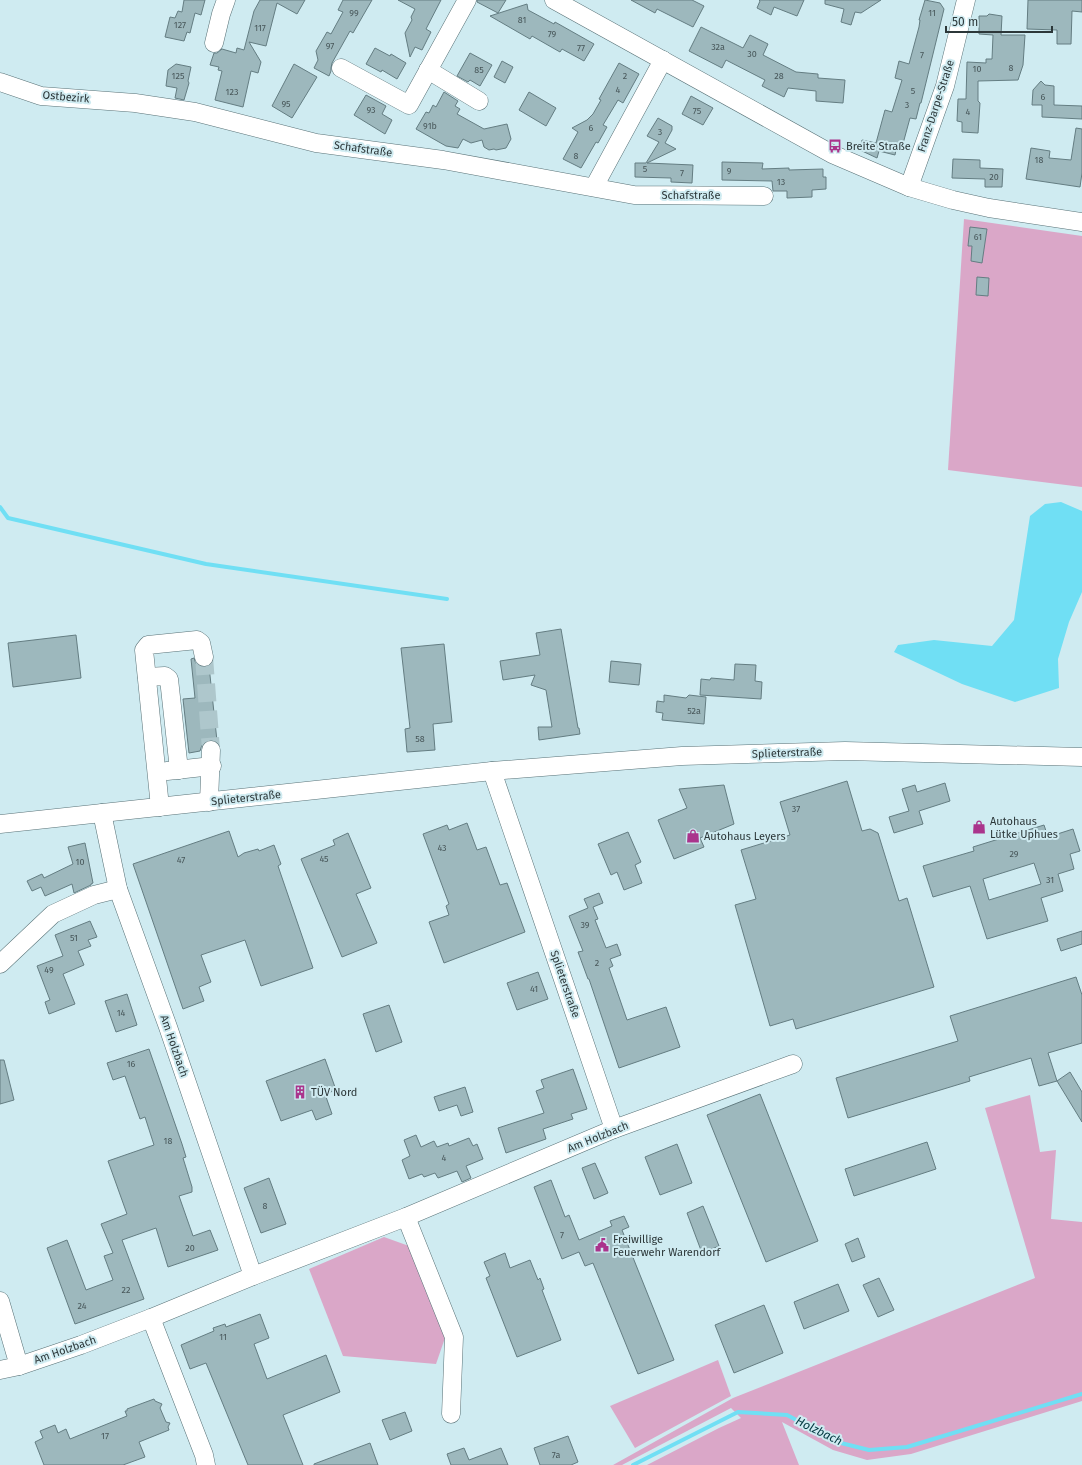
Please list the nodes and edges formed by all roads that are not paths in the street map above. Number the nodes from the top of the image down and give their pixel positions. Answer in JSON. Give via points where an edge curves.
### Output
{"nodes":[{"id":1,"x":226,"y":0,"type":"edge"},
{"id":2,"x":467,"y":0,"type":"edge"},
{"id":3,"x":554,"y":0,"type":"edge"},
{"id":4,"x":966,"y":0,"type":"edge"},
{"id":5,"x":214,"y":43,"type":"dead end"},
{"id":6,"x":663,"y":60,"type":"junction"},
{"id":7,"x":341,"y":68,"type":"dead end"},
{"id":8,"x":428,"y":70,"type":"junction"},
{"id":9,"x":0,"y":82,"type":"edge"},
{"id":10,"x":479,"y":101,"type":"dead end"},
{"id":11,"x":134,"y":103,"type":"joint"},
{"id":12,"x":594,"y":187,"type":"junction"},
{"id":13,"x":908,"y":187,"type":"junction"},
{"id":14,"x":764,"y":196,"type":"dead end"},
{"id":15,"x":1082,"y":222,"type":"edge"},
{"id":16,"x":204,"y":657,"type":"tunnel mouth"},
{"id":17,"x":147,"y":677,"type":"junction"},
{"id":18,"x":1082,"y":756,"type":"edge"},
{"id":19,"x":179,"y":770,"type":"junction"},
{"id":20,"x":492,"y":771,"type":"junction"},
{"id":21,"x":157,"y":772,"type":"junction"},
{"id":22,"x":209,"y":802,"type":"junction"},
{"id":23,"x":160,"y":807,"type":"junction"},
{"id":24,"x":102,"y":813,"type":"junction"},
{"id":25,"x":0,"y":824,"type":"edge"},
{"id":26,"x":118,"y":889,"type":"junction"},
{"id":27,"x":0,"y":964,"type":"edge"},
{"id":28,"x":793,"y":1064,"type":"dead end"},
{"id":29,"x":614,"y":1129,"type":"junction"},
{"id":30,"x":406,"y":1217,"type":"junction"},
{"id":31,"x":253,"y":1276,"type":"junction"},
{"id":32,"x":0,"y":1302,"type":"edge"},
{"id":33,"x":151,"y":1318,"type":"junction"},
{"id":34,"x":20,"y":1366,"type":"junction"},
{"id":35,"x":0,"y":1370,"type":"edge"},
{"id":36,"x":451,"y":1414,"type":"dead end"},
{"id":37,"x":206,"y":1465,"type":"edge"}],
"edges":[{"from":1,"to":5,"type":"street"},
{"from":2,"to":8,"type":"street"},
{"from":3,"to":6,"type":"street"},
{"from":4,"to":13,"type":"street","name":"Franz-Darpe-Straße","via":[[944,86]]},
{"from":6,"to":12,"type":"street"},
{"from":6,"to":13,"type":"street","via":[[832,154]]},
{"from":7,"to":8,"type":"street","via":[[410,105]]},
{"from":8,"to":10,"type":"street"},
{"from":9,"to":11,"type":"street","name":"Ostbezirk","via":[[41,96]]},
{"from":11,"to":12,"type":"street","name":"Schafstraße","via":[[195,112],[316,143],[443,160]]},
{"from":12,"to":14,"type":"street","name":"Schafstraße","via":[[634,195]]},
{"from":13,"to":15,"type":"street","via":[[989,208]]},
{"from":16,"to":17,"type":"street","via":[[201,642],[196,640],[148,645],[144,650]]},
{"from":17,"to":19,"type":"street","via":[[165,676],[169,679]]},
{"from":17,"to":21,"type":"street"},
{"from":18,"to":20,"type":"street","name":"Splieterstraße","via":[[845,750],[682,756]]},
{"from":19,"to":21,"type":"street"},
{"from":19,"to":22,"type":"street","via":[[211,758]]},
{"from":20,"to":22,"type":"street","name":"Splieterstraße"},
{"from":20,"to":29,"type":"street","name":"Splieterstraße"},
{"from":21,"to":23,"type":"street"},
{"from":22,"to":23,"type":"street","name":"Splieterstraße"},
{"from":23,"to":24,"type":"street","name":"Splieterstraße"},
{"from":24,"to":25,"type":"street","name":"Splieterstraße"},
{"from":24,"to":26,"type":"street","name":"Am Holzbach"},
{"from":26,"to":27,"type":"street","via":[[94,895],[53,914]]},
{"from":26,"to":31,"type":"street","name":"Am Holzbach"},
{"from":28,"to":29,"type":"street","name":"Am Holzbach"},
{"from":29,"to":30,"type":"street","name":"Am Holzbach"},
{"from":30,"to":31,"type":"street","name":"Am Holzbach"},
{"from":30,"to":36,"type":"street","via":[[454,1337]]},
{"from":31,"to":33,"type":"street","name":"Am Holzbach"},
{"from":32,"to":34,"type":"street"},
{"from":33,"to":34,"type":"street","name":"Am Holzbach"},
{"from":33,"to":37,"type":"street"},
{"from":34,"to":35,"type":"street","name":"Am Holzbach"}]}
